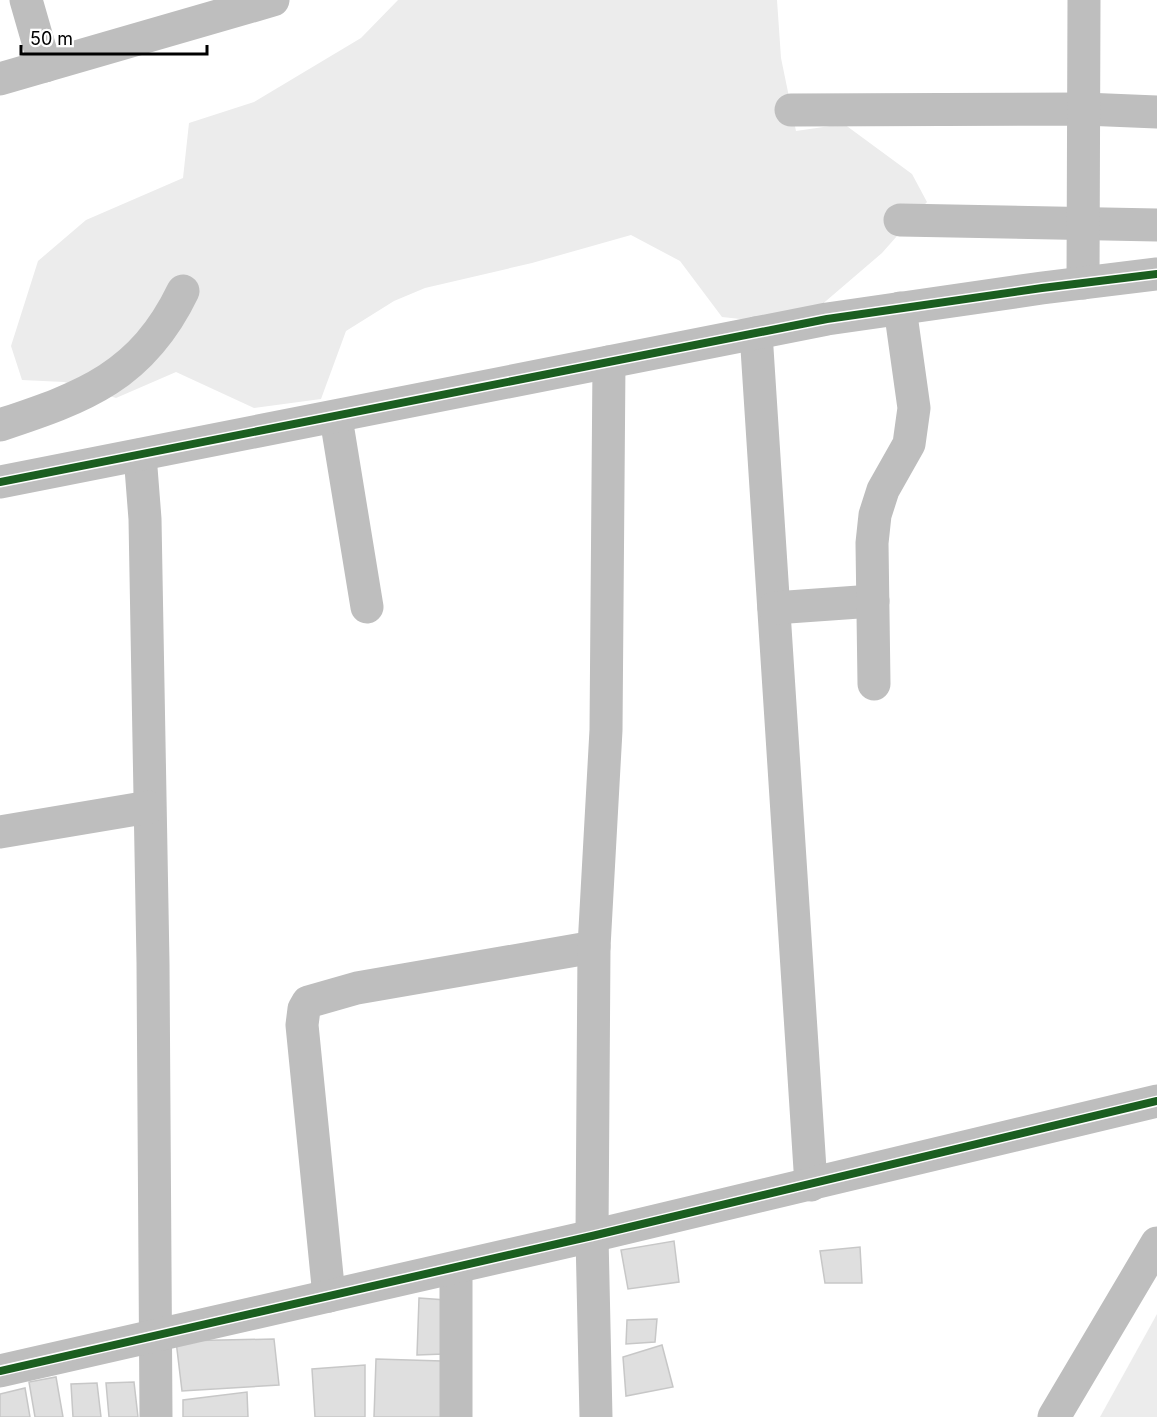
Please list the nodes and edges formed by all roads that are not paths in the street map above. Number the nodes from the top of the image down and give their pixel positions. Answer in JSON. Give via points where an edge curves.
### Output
{"nodes":[{"id":1,"x":26,"y":0,"type":"edge"},
{"id":2,"x":273,"y":0,"type":"edge"},
{"id":3,"x":1084,"y":0,"type":"edge"},
{"id":4,"x":193,"y":12,"type":"edge"},
{"id":5,"x":45,"y":66,"type":"junction"},
{"id":6,"x":0,"y":79,"type":"edge"},
{"id":7,"x":1083,"y":109,"type":"junction"},
{"id":8,"x":792,"y":110,"type":"dead end"},
{"id":9,"x":1157,"y":112,"type":"edge"},
{"id":10,"x":900,"y":219,"type":"dead end"},
{"id":11,"x":1083,"y":224,"type":"junction"},
{"id":12,"x":1157,"y":225,"type":"edge"},
{"id":13,"x":1157,"y":274,"type":"edge"},
{"id":14,"x":1083,"y":283,"type":"junction"},
{"id":15,"x":183,"y":291,"type":"dead end"},
{"id":16,"x":900,"y":308,"type":"junction"},
{"id":17,"x":756,"y":333,"type":"junction"},
{"id":18,"x":609,"y":362,"type":"junction"},
{"id":19,"x":336,"y":418,"type":"junction"},
{"id":20,"x":0,"y":425,"type":"edge"},
{"id":21,"x":140,"y":455,"type":"junction"},
{"id":22,"x":0,"y":483,"type":"edge"},
{"id":23,"x":873,"y":601,"type":"junction"},
{"id":24,"x":368,"y":607,"type":"dead end"},
{"id":25,"x":774,"y":608,"type":"junction"},
{"id":26,"x":874,"y":684,"type":"dead end"},
{"id":27,"x":149,"y":807,"type":"junction"},
{"id":28,"x":0,"y":832,"type":"edge"},
{"id":29,"x":594,"y":947,"type":"junction"},
{"id":30,"x":1157,"y":1101,"type":"edge"},
{"id":31,"x":811,"y":1185,"type":"junction"},
{"id":32,"x":592,"y":1236,"type":"junction"},
{"id":33,"x":1157,"y":1243,"type":"edge"},
{"id":34,"x":456,"y":1268,"type":"junction"},
{"id":35,"x":329,"y":1296,"type":"junction"},
{"id":36,"x":155,"y":1336,"type":"junction"},
{"id":37,"x":0,"y":1371,"type":"edge"},
{"id":38,"x":156,"y":1417,"type":"edge"},
{"id":39,"x":456,"y":1417,"type":"edge"},
{"id":40,"x":596,"y":1417,"type":"edge"},
{"id":41,"x":1054,"y":1417,"type":"edge"}],
"edges":[{"from":1,"to":5,"type":"street"},
{"from":2,"to":4,"type":"street"},
{"from":3,"to":7,"type":"street"},
{"from":4,"to":5,"type":"street"},
{"from":5,"to":6,"type":"street"},
{"from":7,"to":8,"type":"street"},
{"from":7,"to":9,"type":"street"},
{"from":7,"to":11,"type":"street"},
{"from":10,"to":11,"type":"street"},
{"from":11,"to":12,"type":"street"},
{"from":11,"to":14,"type":"street"},
{"from":13,"to":14,"type":"street"},
{"from":14,"to":16,"type":"street"},
{"from":15,"to":20,"type":"street","via":[[151,343],[113,376],[68,402]]},
{"from":16,"to":17,"type":"street"},
{"from":16,"to":23,"type":"street","via":[[914,408],[909,444],[883,490],[875,515]]},
{"from":17,"to":18,"type":"street"},
{"from":17,"to":25,"type":"street"},
{"from":18,"to":19,"type":"street"},
{"from":18,"to":29,"type":"street","via":[[606,730]]},
{"from":19,"to":21,"type":"street"},
{"from":19,"to":24,"type":"street"},
{"from":21,"to":22,"type":"street"},
{"from":21,"to":27,"type":"street","via":[[145,519]]},
{"from":23,"to":25,"type":"street"},
{"from":23,"to":26,"type":"street"},
{"from":25,"to":31,"type":"street"},
{"from":27,"to":28,"type":"street"},
{"from":27,"to":36,"type":"street"},
{"from":29,"to":32,"type":"street"},
{"from":29,"to":35,"type":"street","via":[[357,988],[308,1002],[302,1025]]},
{"from":30,"to":31,"type":"street"},
{"from":31,"to":32,"type":"street"},
{"from":32,"to":34,"type":"street"},
{"from":32,"to":40,"type":"street"},
{"from":33,"to":41,"type":"street"},
{"from":34,"to":35,"type":"street"},
{"from":34,"to":39,"type":"street"},
{"from":35,"to":36,"type":"street"},
{"from":36,"to":37,"type":"street"},
{"from":36,"to":38,"type":"street"}]}
